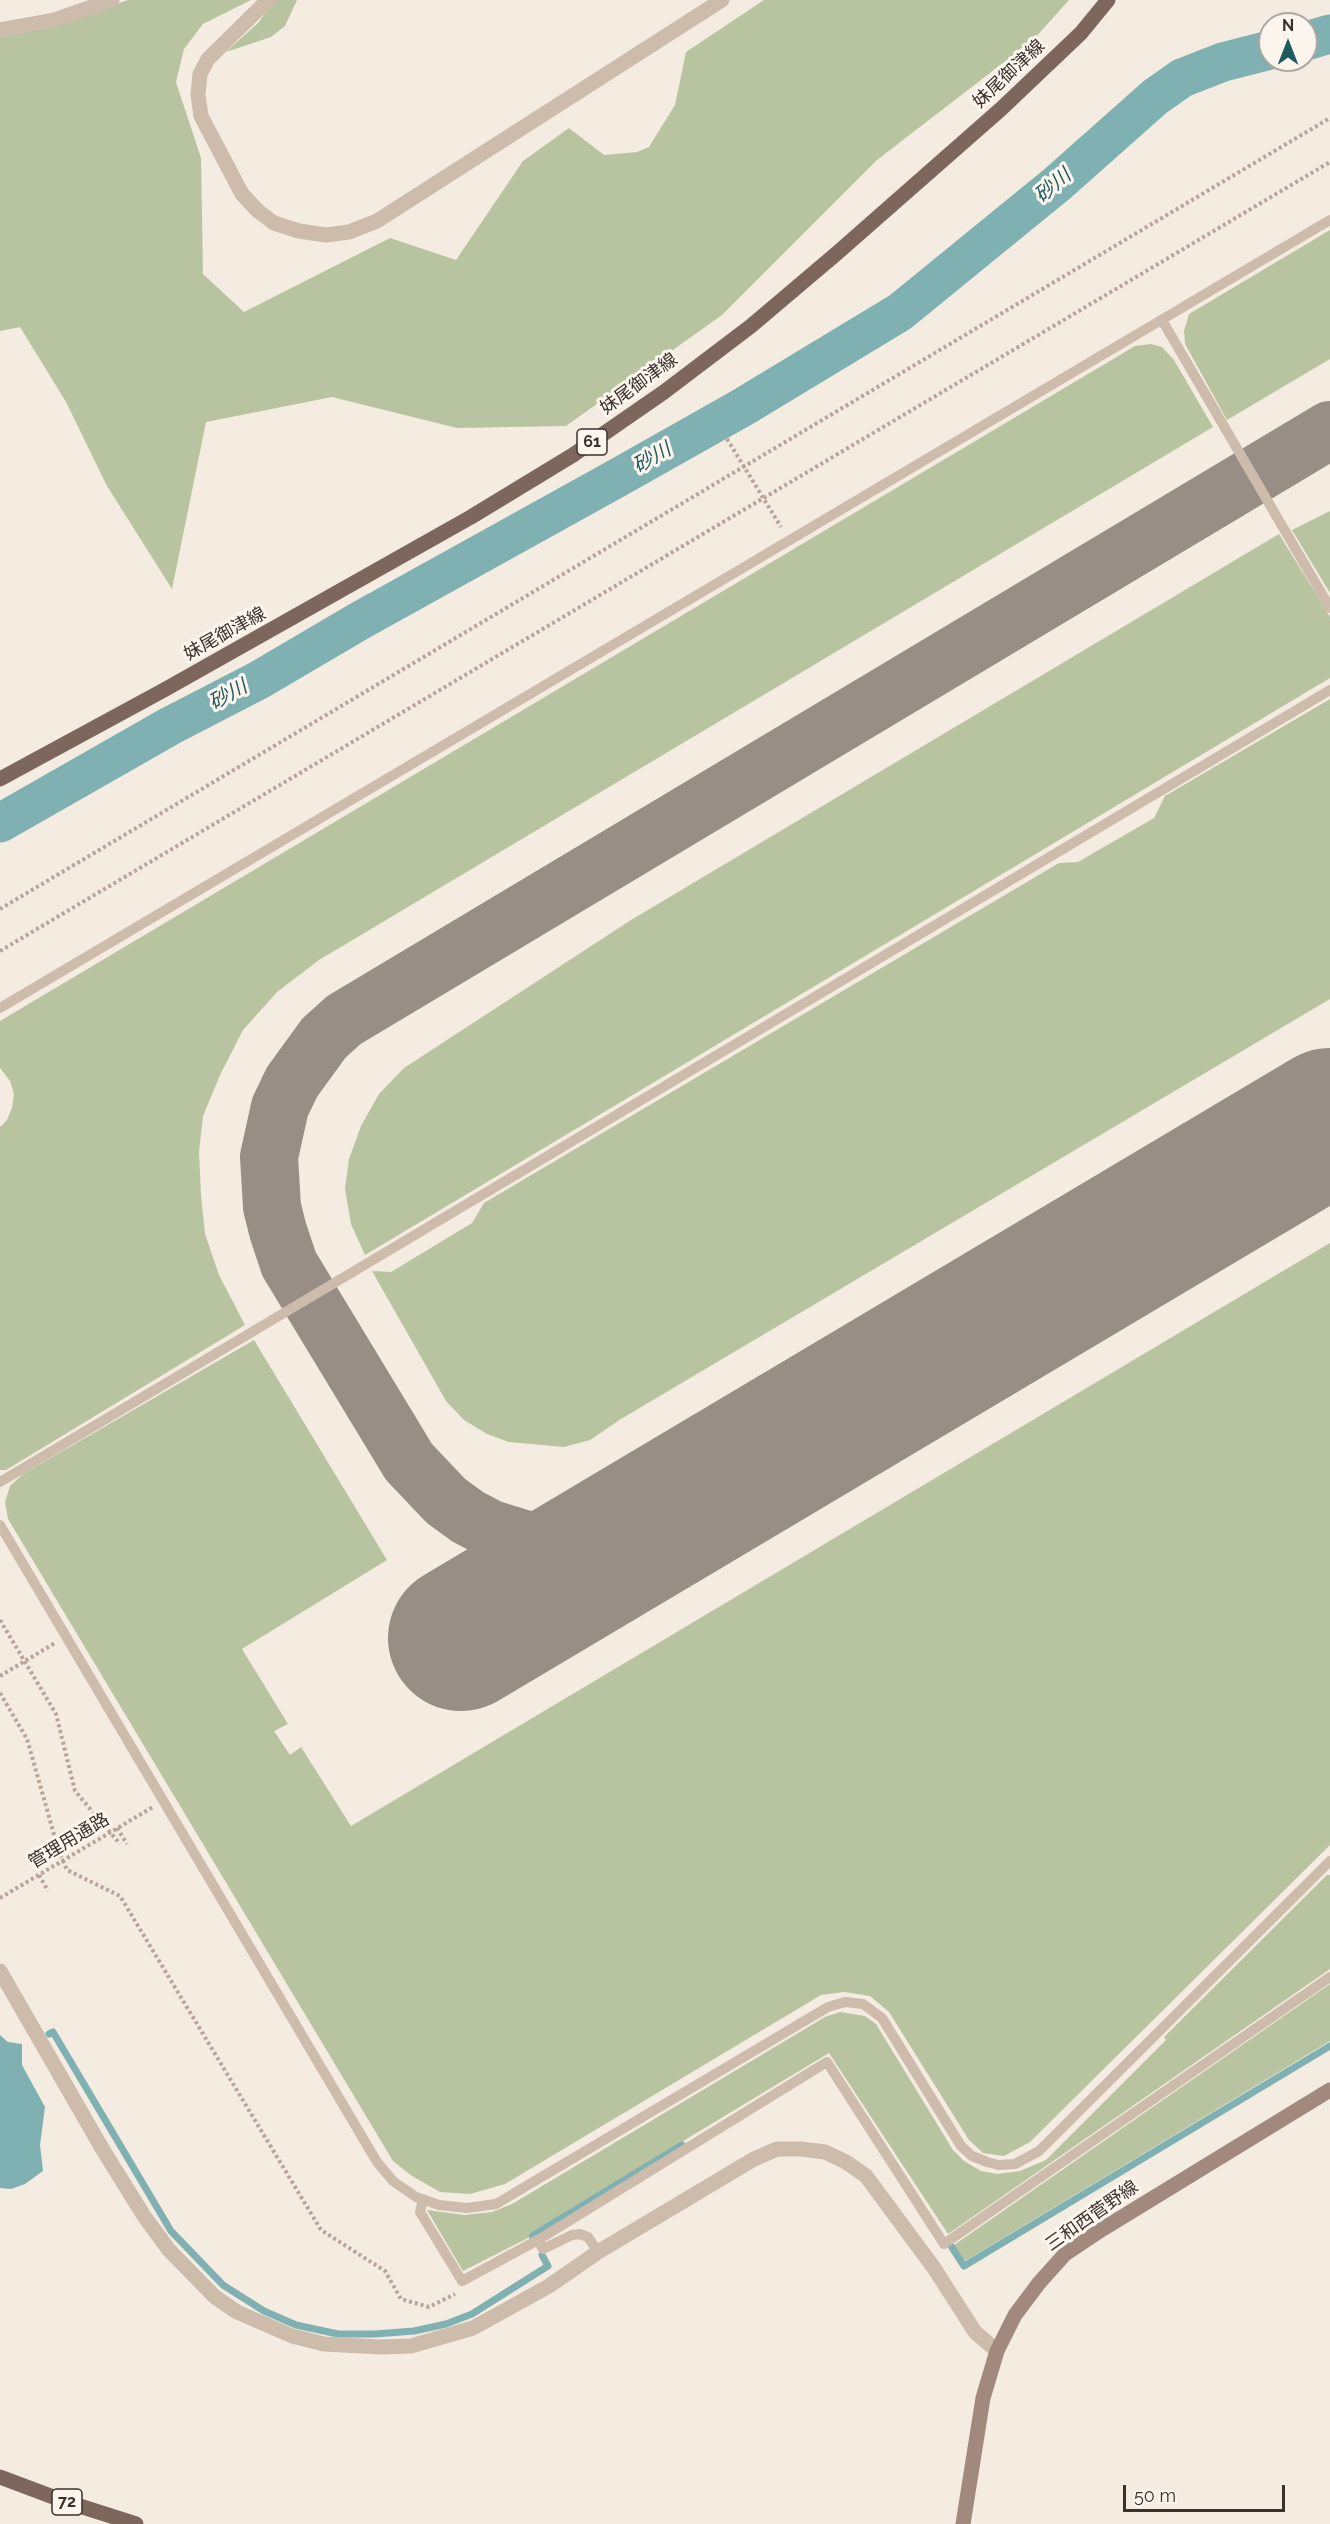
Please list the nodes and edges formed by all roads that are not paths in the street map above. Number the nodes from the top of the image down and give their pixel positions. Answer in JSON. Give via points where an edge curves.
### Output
{"nodes":[{"id":1,"x":112,"y":0,"type":"edge"},
{"id":2,"x":268,"y":0,"type":"edge"},
{"id":3,"x":723,"y":0,"type":"edge"},
{"id":4,"x":1108,"y":0,"type":"edge"},
{"id":5,"x":0,"y":30,"type":"edge"},
{"id":6,"x":1330,"y":220,"type":"edge"},
{"id":7,"x":1162,"y":320,"type":"junction"},
{"id":8,"x":1330,"y":608,"type":"edge"},
{"id":9,"x":1330,"y":690,"type":"edge"},
{"id":10,"x":0,"y":779,"type":"edge"},
{"id":11,"x":0,"y":1008,"type":"edge"},
{"id":12,"x":0,"y":1482,"type":"edge"},
{"id":13,"x":0,"y":1525,"type":"edge"},
{"id":14,"x":1330,"y":1861,"type":"edge"},
{"id":15,"x":0,"y":1971,"type":"edge"},
{"id":16,"x":1330,"y":1977,"type":"edge"},
{"id":17,"x":1330,"y":2090,"type":"edge"},
{"id":18,"x":423,"y":2199,"type":"junction"},
{"id":19,"x":538,"y":2240,"type":"junction"},
{"id":20,"x":598,"y":2252,"type":"junction"},
{"id":21,"x":997,"y":2351,"type":"junction"},
{"id":22,"x":0,"y":2477,"type":"edge"},
{"id":23,"x":136,"y":2524,"type":"edge"},
{"id":24,"x":963,"y":2524,"type":"edge"}],
"edges":[{"from":1,"to":5,"type":"street","via":[[54,20]]},
{"from":2,"to":3,"type":"street","via":[[208,59],[200,74],[201,116],[242,195],[258,211],[274,223],[326,235],[349,232],[376,221]]},
{"from":4,"to":10,"type":"main road","name":"妹尾御津線","number":"61","via":[[1081,33],[1001,109],[751,326],[664,392],[573,455],[471,517]]},
{"from":6,"to":7,"type":"lane"},
{"from":7,"to":8,"type":"lane"},
{"from":7,"to":11,"type":"lane"},
{"from":9,"to":12,"type":"lane"},
{"from":13,"to":18,"type":"lane","via":[[377,2162],[393,2181]]},
{"from":14,"to":18,"type":"lane","via":[[1039,2151],[1015,2164],[987,2162],[961,2146],[882,2018],[863,2004],[845,2002],[828,2007],[496,2204],[466,2208]]},
{"from":15,"to":20,"type":"street","via":[[104,2150],[169,2250],[215,2296],[263,2325],[324,2344],[411,2346],[473,2328],[549,2286]]},
{"from":16,"to":19,"type":"lane","via":[[944,2244],[827,2062]]},
{"from":17,"to":21,"type":"main road","name":"三和西菅野線","via":[[1065,2254],[1015,2315]]},
{"from":18,"to":19,"type":"lane","via":[[420,2212],[462,2281]]},
{"from":19,"to":20,"type":"lane","via":[[543,2249],[580,2234],[588,2237]]},
{"from":20,"to":21,"type":"street","via":[[754,2158],[777,2149],[825,2152],[866,2176],[934,2268],[975,2332]]},
{"from":21,"to":24,"type":"main road","name":"三和西菅野線","via":[[983,2398]]},
{"from":22,"to":23,"type":"main road","number":"72"}]}
